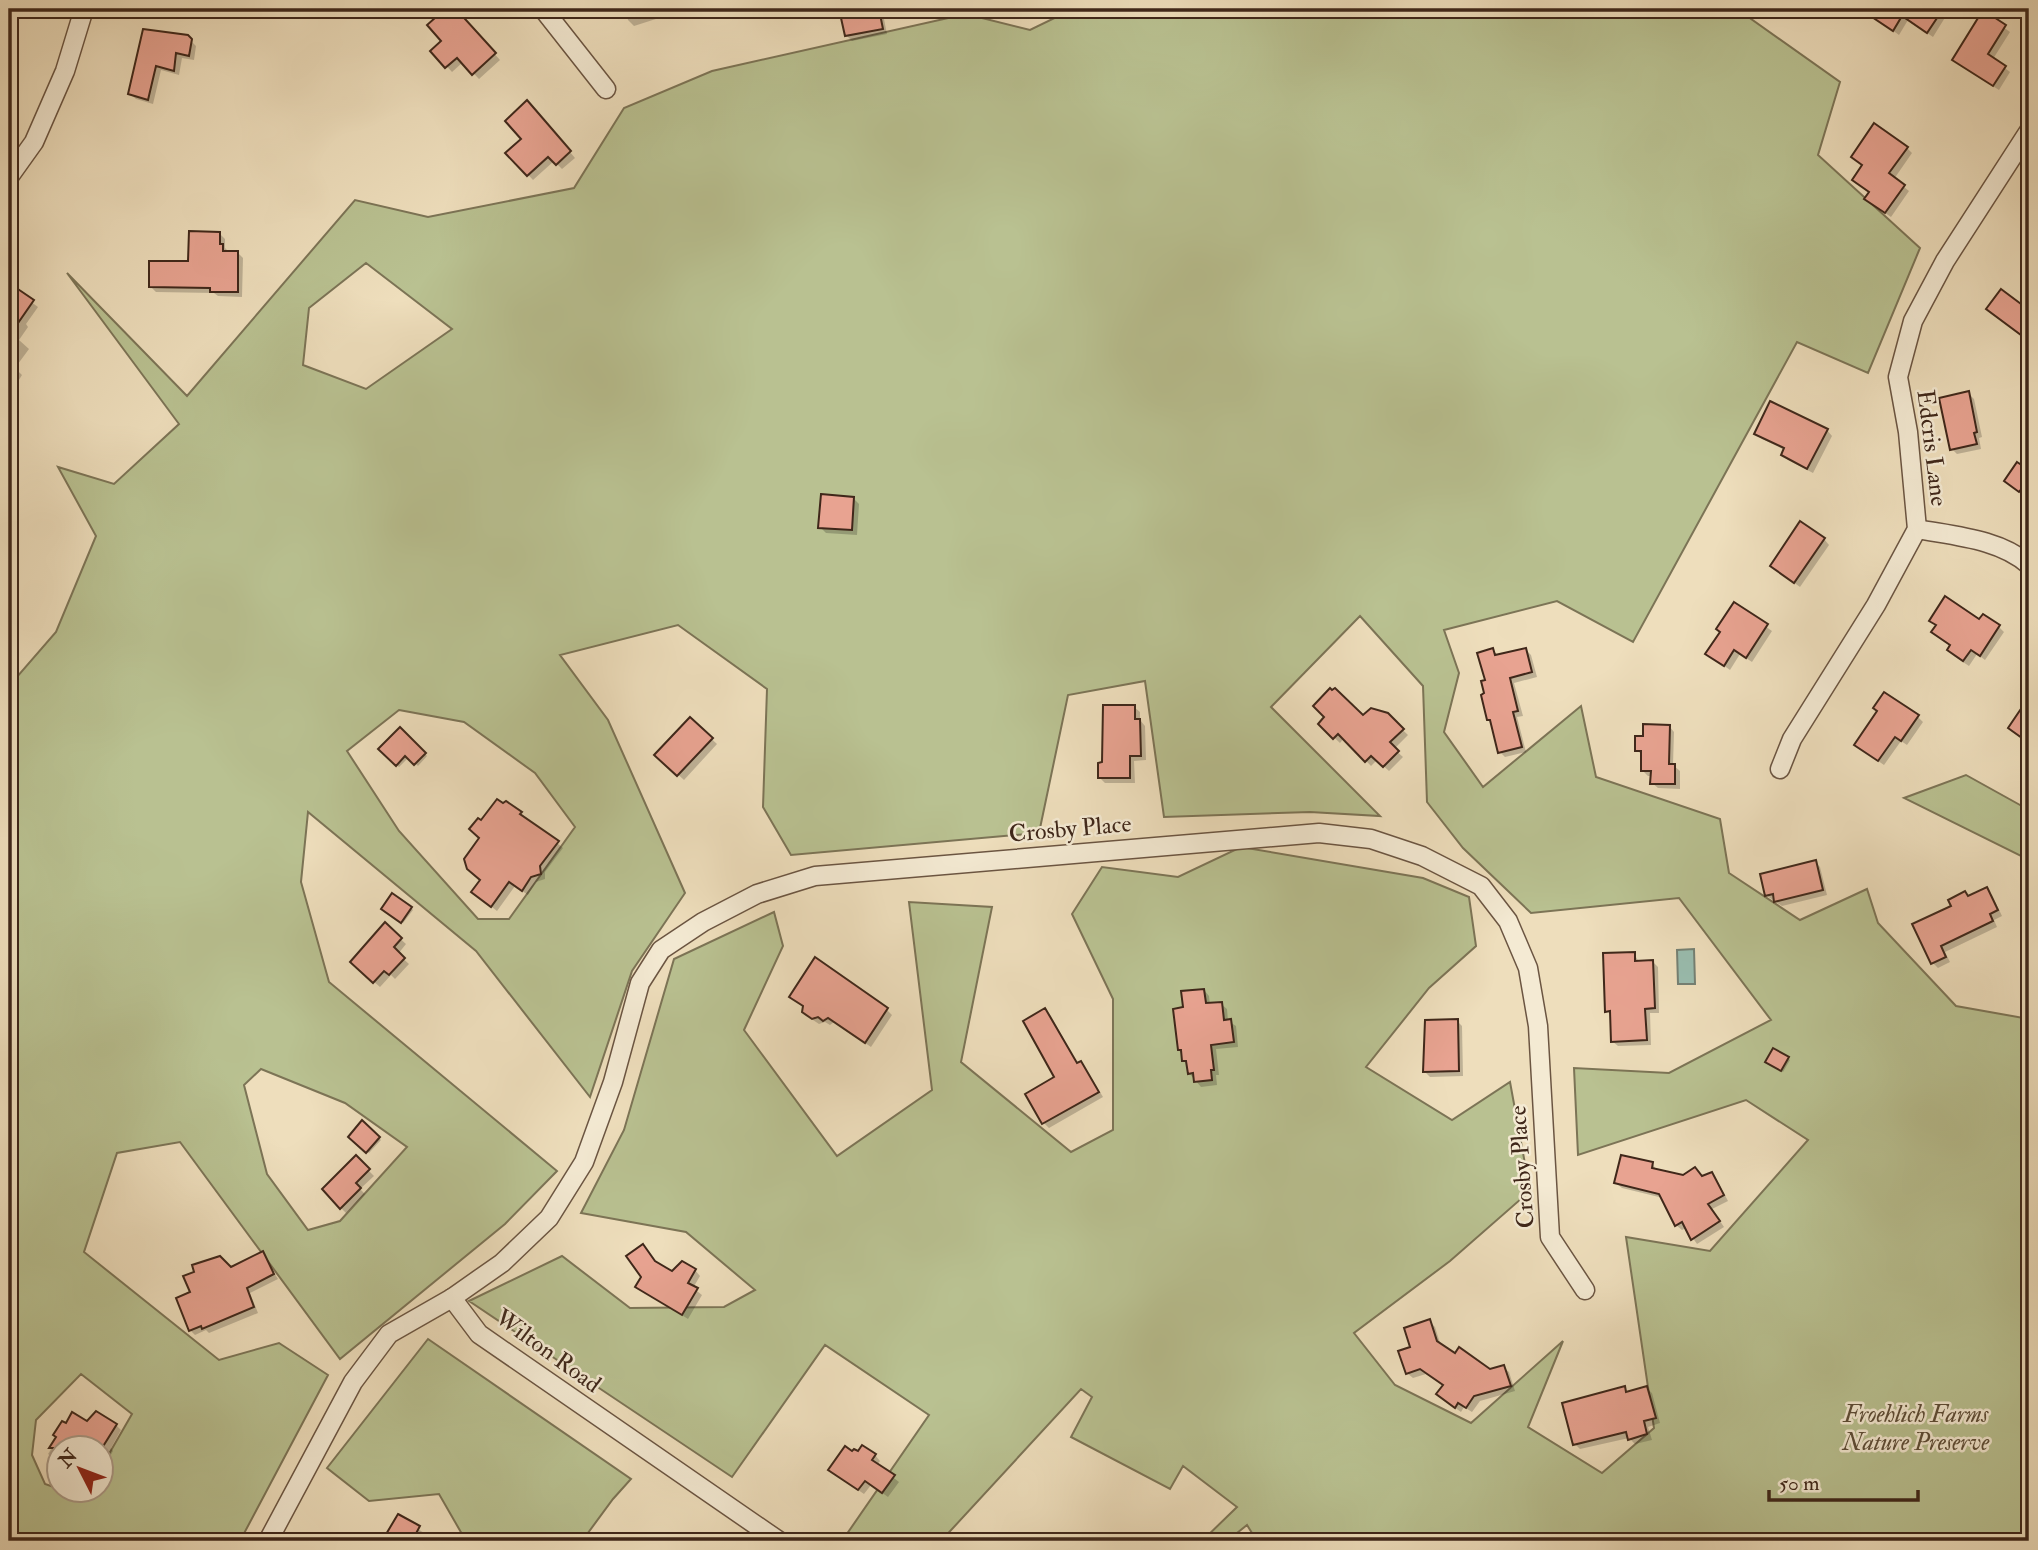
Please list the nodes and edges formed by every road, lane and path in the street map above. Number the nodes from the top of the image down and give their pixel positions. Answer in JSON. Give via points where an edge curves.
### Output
{"nodes":[{"id":1,"x":83,"y":9,"type":"edge"},
{"id":2,"x":543,"y":9,"type":"edge"},
{"id":3,"x":606,"y":89,"type":"dead end"},
{"id":4,"x":2029,"y":131,"type":"edge"},
{"id":5,"x":9,"y":177,"type":"edge"},
{"id":6,"x":1917,"y":528,"type":"junction"},
{"id":7,"x":2029,"y":565,"type":"edge"},
{"id":8,"x":1780,"y":769,"type":"dead end"},
{"id":9,"x":1585,"y":1290,"type":"dead end"},
{"id":10,"x":452,"y":1298,"type":"junction"},
{"id":11,"x":268,"y":1541,"type":"edge"},
{"id":12,"x":779,"y":1541,"type":"edge"}],
"edges":[{"from":1,"to":5,"type":"street","via":[[65,71],[34,142]]},
{"from":2,"to":3,"type":"street"},
{"from":4,"to":6,"type":"street","name":"Edcris Lane","via":[[1945,261],[1913,321],[1898,377]]},
{"from":6,"to":7,"type":"street","via":[[1983,541]]},
{"from":6,"to":8,"type":"street","name":"Edcris Lane","via":[[1876,605],[1792,739]]},
{"from":9,"to":10,"type":"street","name":"Crosby Place","via":[[1550,1237],[1538,1026],[1528,968],[1508,921],[1481,886],[1422,856],[1371,839],[1319,834],[815,876],[757,894],[719,914],[661,950],[640,983],[613,1082],[584,1162],[549,1218],[502,1263]]},
{"from":10,"to":11,"type":"street","via":[[389,1334],[353,1382]]},
{"from":10,"to":12,"type":"street","name":"Wilton Road","via":[[479,1334]]}]}
